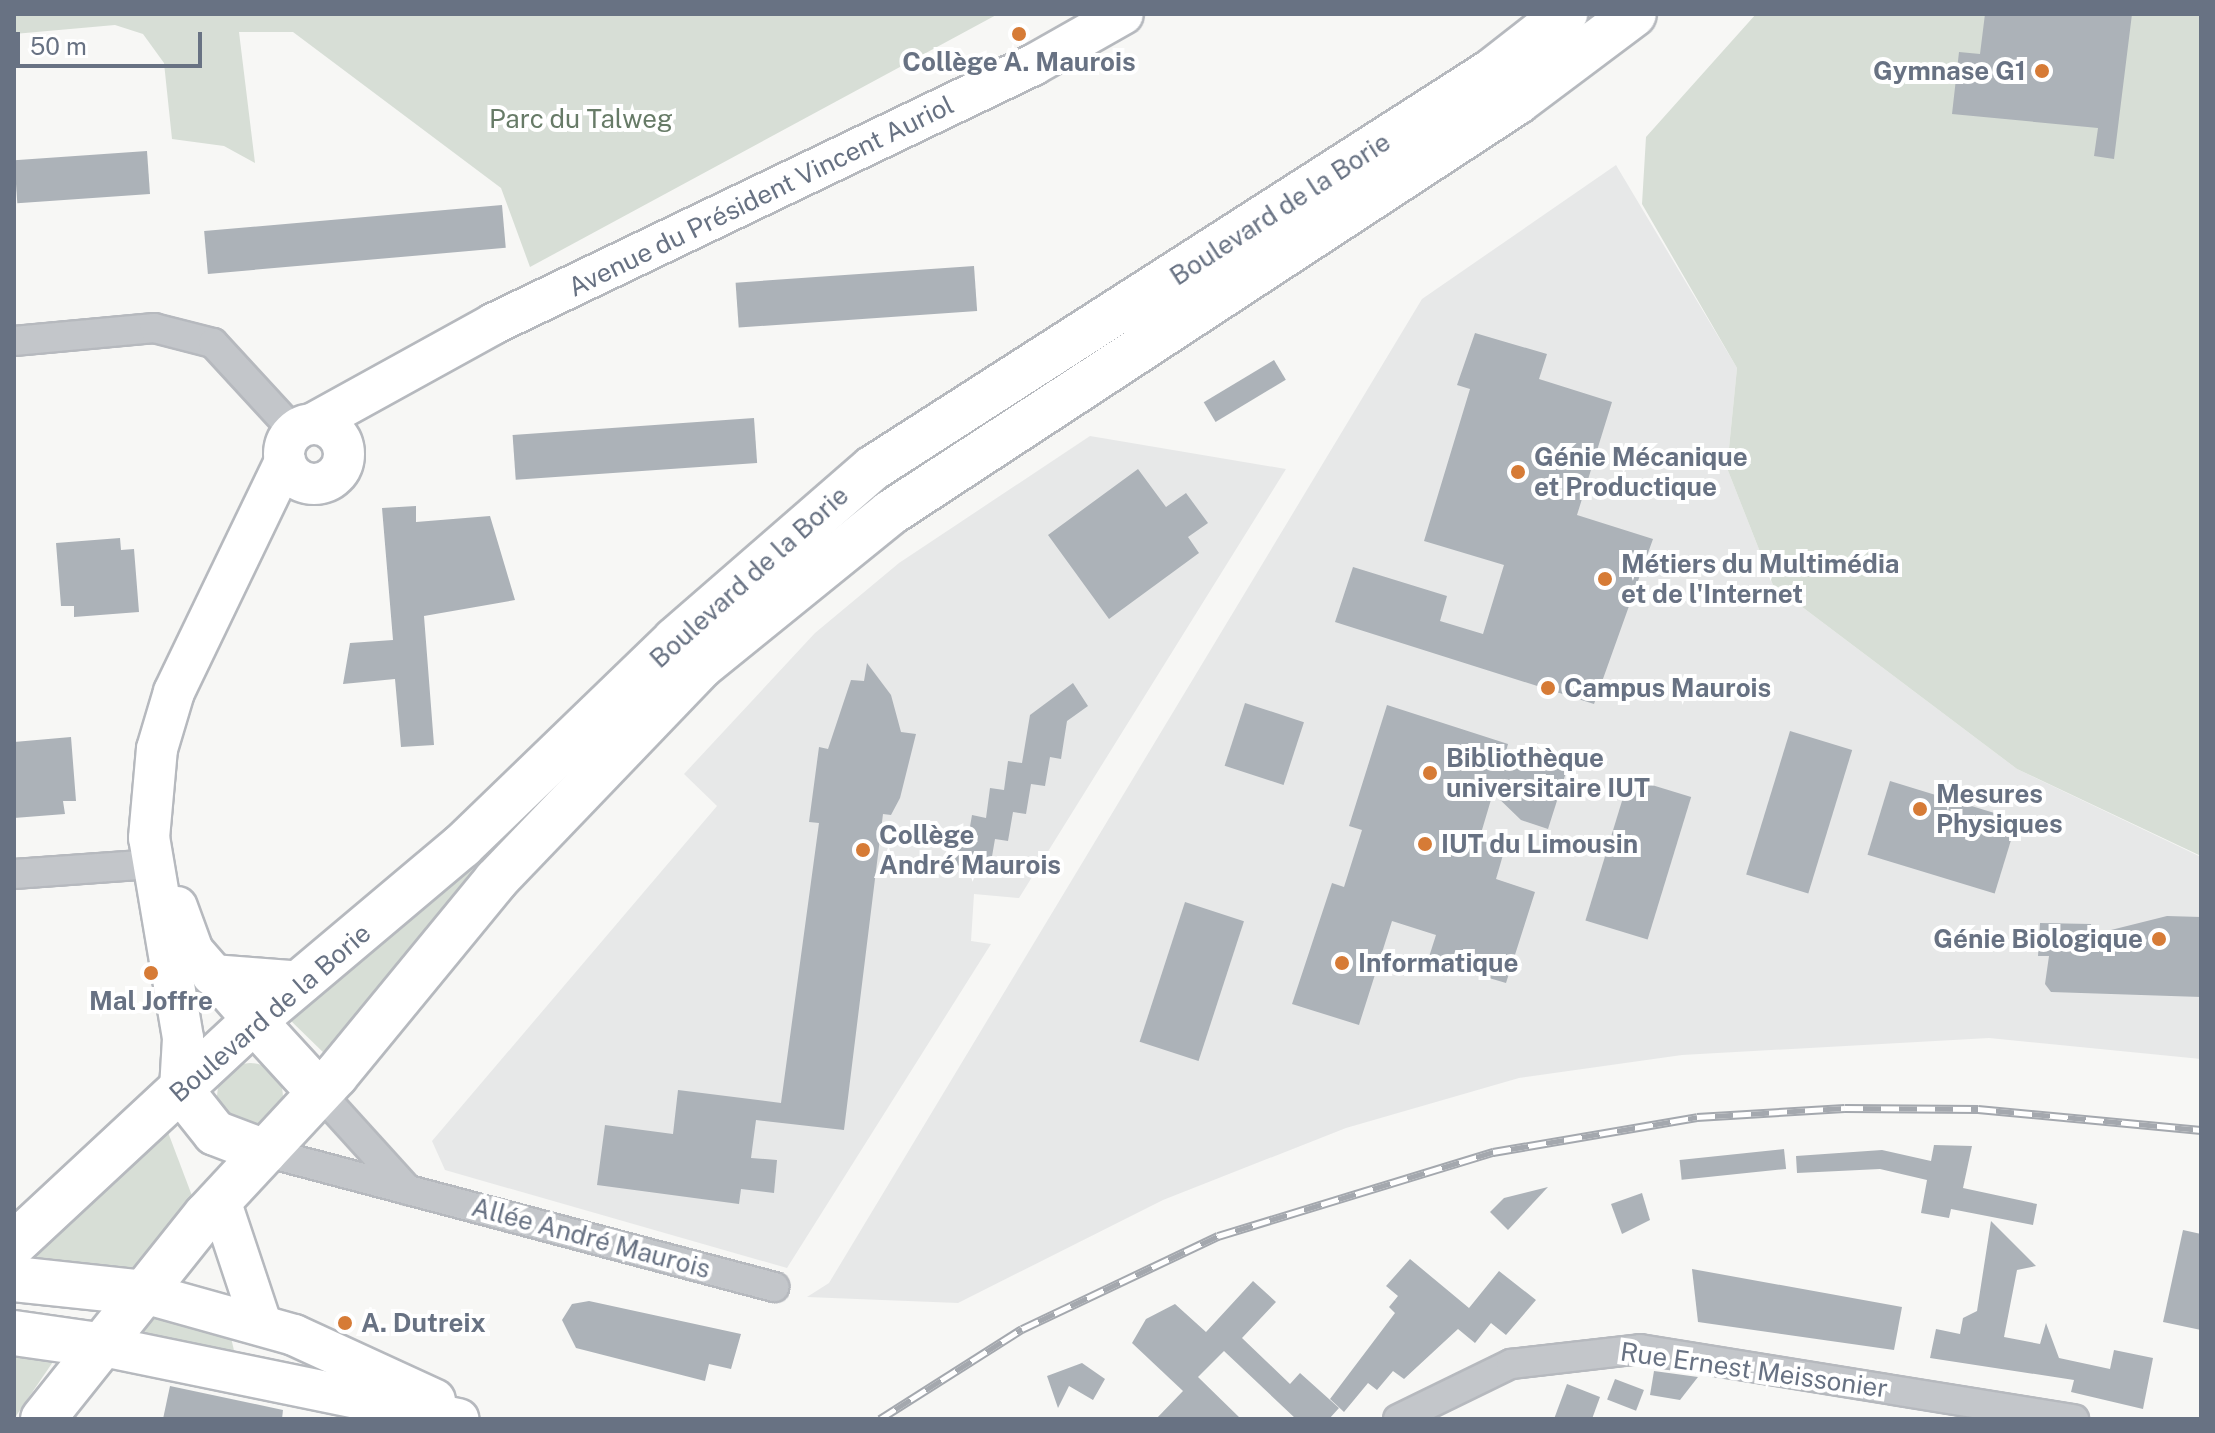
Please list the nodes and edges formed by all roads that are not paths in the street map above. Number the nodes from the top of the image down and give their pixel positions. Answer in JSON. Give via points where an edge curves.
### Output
{"nodes":[{"id":1,"x":1123,"y":14,"type":"edge"},
{"id":2,"x":1565,"y":14,"type":"edge"},
{"id":3,"x":1634,"y":14,"type":"edge"},
{"id":4,"x":14,"y":341,"type":"edge"},
{"id":5,"x":401,"y":379,"type":"junction"},
{"id":6,"x":301,"y":450,"type":"junction"},
{"id":7,"x":14,"y":874,"type":"edge"},
{"id":8,"x":162,"y":874,"type":"junction"},
{"id":9,"x":212,"y":975,"type":"junction"},
{"id":10,"x":303,"y":982,"type":"junction"},
{"id":11,"x":254,"y":1021,"type":"junction"},
{"id":12,"x":180,"y":1089,"type":"junction"},
{"id":13,"x":319,"y":1092,"type":"junction"},
{"id":14,"x":265,"y":1152,"type":"junction"},
{"id":15,"x":408,"y":1190,"type":"junction"},
{"id":16,"x":220,"y":1200,"type":"junction"},
{"id":17,"x":14,"y":1244,"type":"edge"},
{"id":18,"x":14,"y":1279,"type":"edge"},
{"id":19,"x":774,"y":1287,"type":"dead end"},
{"id":20,"x":144,"y":1293,"type":"junction"},
{"id":21,"x":261,"y":1323,"type":"junction"},
{"id":22,"x":14,"y":1333,"type":"edge"},
{"id":23,"x":98,"y":1345,"type":"junction"},
{"id":24,"x":43,"y":1419,"type":"edge"},
{"id":25,"x":458,"y":1419,"type":"edge"},
{"id":26,"x":471,"y":1419,"type":"edge"},
{"id":27,"x":1398,"y":1419,"type":"edge"},
{"id":28,"x":2074,"y":1419,"type":"edge"}],
"edges":[{"from":1,"to":5,"type":"street","name":"Avenue du Président Vincent Auriol","via":[[1033,65],[493,324]]},
{"from":2,"to":10,"type":"main road","name":"Boulevard de la Borie","via":[[1440,104],[873,468],[675,640],[462,846]]},
{"from":3,"to":13,"type":"main road","name":"Boulevard de la Borie","via":[[1517,102],[890,513],[792,585],[700,667],[496,880]]},
{"from":4,"to":6,"type":"street","via":[[154,328],[213,343]]},
{"from":5,"to":6,"type":"street","name":"Avenue du Président Vincent Auriol"},
{"from":5,"to":6,"type":"street","name":"Avenue du Président Vincent Auriol","via":[[345,451],[333,478]]},
{"from":6,"to":8,"type":"street","name":"Avenue du Président Vincent Auriol","via":[[236,561],[191,664]]},
{"from":7,"to":8,"type":"street"},
{"from":8,"to":9,"type":"street","via":[[189,941]]},
{"from":8,"to":12,"type":"street","via":[[183,1038]]},
{"from":9,"to":10,"type":"street"},
{"from":9,"to":11,"type":"street"},
{"from":10,"to":11,"type":"main road","name":"Boulevard de la Borie"},
{"from":11,"to":12,"type":"main road","name":"Boulevard de la Borie"},
{"from":11,"to":13,"type":"main road"},
{"from":12,"to":14,"type":"main road","name":"Allée André Maurois","via":[[215,1133]]},
{"from":12,"to":17,"type":"main road","name":"Boulevard de la Borie"},
{"from":13,"to":14,"type":"main road","name":"Boulevard de la Borie"},
{"from":13,"to":15,"type":"street"},
{"from":14,"to":15,"type":"street","name":"Allée André Maurois"},
{"from":14,"to":16,"type":"main road","name":"Boulevard de la Borie"},
{"from":15,"to":19,"type":"street","name":"Allée André Maurois"},
{"from":16,"to":20,"type":"main road","name":"Boulevard de la Borie"},
{"from":16,"to":21,"type":"street"},
{"from":18,"to":20,"type":"main road"},
{"from":20,"to":21,"type":"street"},
{"from":20,"to":23,"type":"main road","name":"Boulevard de la Borie"},
{"from":21,"to":26,"type":"street"},
{"from":22,"to":23,"type":"main road"},
{"from":23,"to":24,"type":"main road","name":"Boulevard de la Borie"},
{"from":23,"to":25,"type":"street"},
{"from":27,"to":28,"type":"street","name":"Rue Ernest Meissonier","via":[[1511,1364],[1640,1349]]}]}
